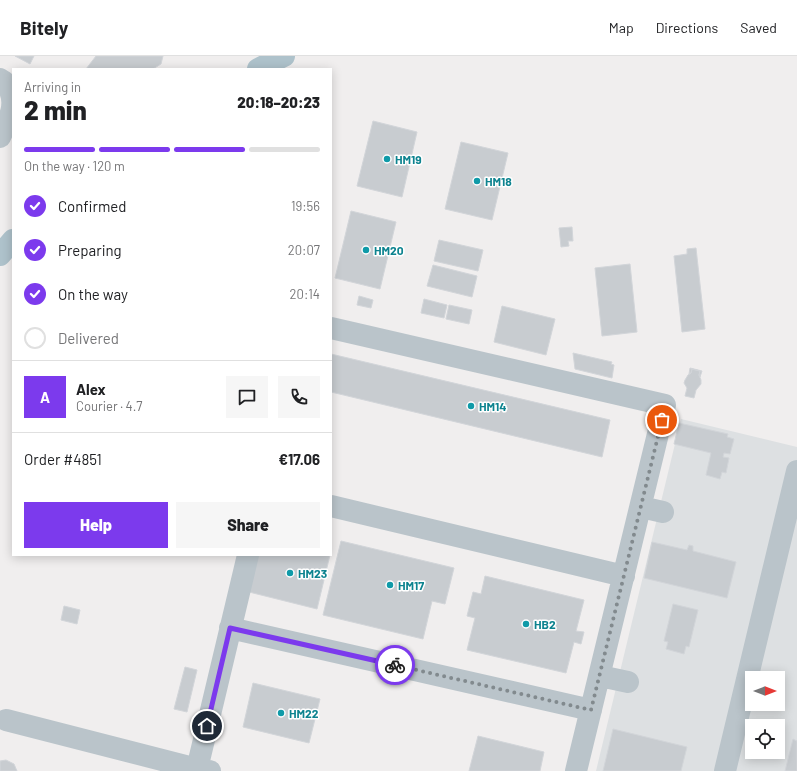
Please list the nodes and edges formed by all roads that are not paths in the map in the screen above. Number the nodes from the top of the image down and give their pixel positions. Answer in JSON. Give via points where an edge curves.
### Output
{"nodes":[{"id":1,"x":284,"y":56,"type":"edge"},
{"id":2,"x":260,"y":68,"type":"edge"},
{"id":3,"x":0,"y":79,"type":"edge"},
{"id":4,"x":0,"y":137,"type":"edge"},
{"id":5,"x":12,"y":241,"type":"edge"},
{"id":6,"x":0,"y":255,"type":"edge"},
{"id":7,"x":332,"y":328,"type":"edge"},
{"id":8,"x":797,"y":471,"type":"edge"},
{"id":9,"x":332,"y":506,"type":"edge"},
{"id":10,"x":641,"y":507,"type":"junction"},
{"id":11,"x":663,"y":512,"type":"dead end"},
{"id":12,"x":248,"y":556,"type":"edge"},
{"id":13,"x":624,"y":576,"type":"junction"},
{"id":14,"x":230,"y":628,"type":"junction"},
{"id":15,"x":600,"y":676,"type":"junction"},
{"id":16,"x":628,"y":682,"type":"dead end"},
{"id":17,"x":591,"y":710,"type":"junction"},
{"id":18,"x":6,"y":720,"type":"dead end"},
{"id":19,"x":203,"y":770,"type":"edge"},
{"id":20,"x":576,"y":771,"type":"edge"},
{"id":21,"x":725,"y":771,"type":"edge"}],
"edges":[{"from":1,"to":2,"type":"main road"},
{"from":3,"to":4,"type":"lane","via":[[5,81],[12,98],[12,113]]},
{"from":5,"to":6,"type":"main road"},
{"from":7,"to":10,"type":"lane","via":[[665,405]]},
{"from":8,"to":21,"type":"lane"},
{"from":9,"to":13,"type":"lane"},
{"from":10,"to":11,"type":"lane"},
{"from":10,"to":13,"type":"lane"},
{"from":12,"to":14,"type":"lane"},
{"from":13,"to":15,"type":"lane"},
{"from":14,"to":17,"type":"lane"},
{"from":14,"to":19,"type":"lane"},
{"from":15,"to":16,"type":"lane"},
{"from":15,"to":17,"type":"lane"},
{"from":17,"to":20,"type":"lane"},
{"from":18,"to":19,"type":"lane"}]}
